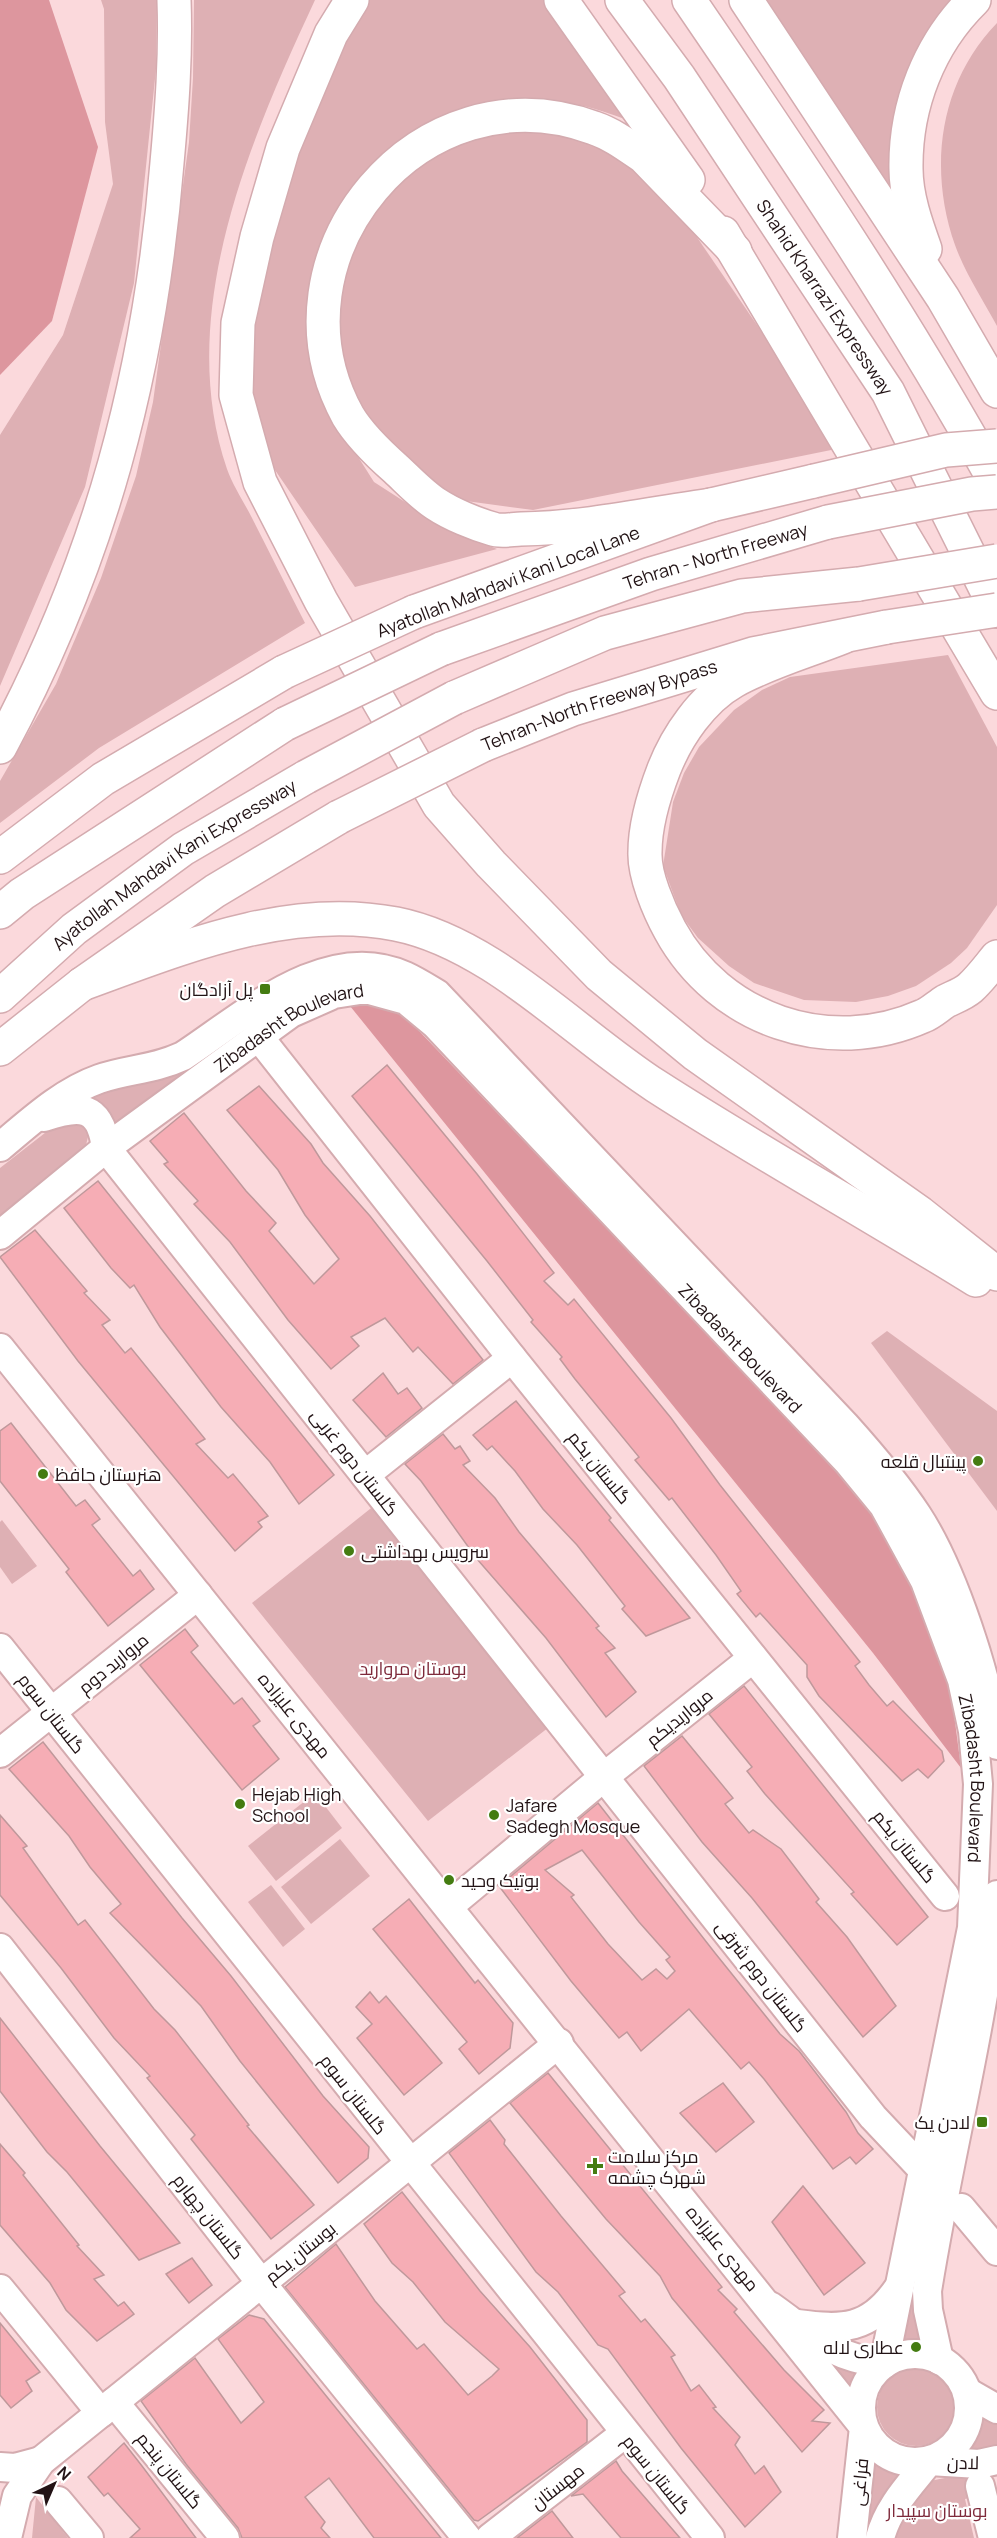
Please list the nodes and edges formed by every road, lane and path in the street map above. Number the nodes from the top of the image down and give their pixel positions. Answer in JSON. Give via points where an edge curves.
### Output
{"nodes":[{"id":1,"x":174,"y":0,"type":"edge"},
{"id":2,"x":352,"y":0,"type":"edge"},
{"id":3,"x":561,"y":0,"type":"edge"},
{"id":4,"x":622,"y":0,"type":"edge"},
{"id":5,"x":689,"y":0,"type":"edge"},
{"id":6,"x":746,"y":0,"type":"edge"},
{"id":7,"x":974,"y":0,"type":"edge"},
{"id":8,"x":735,"y":251,"type":"junction"},
{"id":9,"x":943,"y":298,"type":"junction"},
{"id":10,"x":997,"y":391,"type":"edge"},
{"id":11,"x":997,"y":446,"type":"edge"},
{"id":12,"x":997,"y":485,"type":"edge"},
{"id":13,"x":997,"y":492,"type":"edge"},
{"id":14,"x":711,"y":505,"type":"junction"},
{"id":15,"x":997,"y":561,"type":"edge"},
{"id":16,"x":997,"y":611,"type":"edge"},
{"id":17,"x":843,"y":637,"type":"junction"},
{"id":18,"x":997,"y":693,"type":"edge"},
{"id":19,"x":0,"y":747,"type":"edge"},
{"id":20,"x":0,"y":857,"type":"edge"},
{"id":21,"x":0,"y":912,"type":"edge"},
{"id":22,"x":997,"y":957,"type":"edge"},
{"id":23,"x":82,"y":984,"type":"junction"},
{"id":24,"x":0,"y":996,"type":"edge"},
{"id":25,"x":258,"y":1036,"type":"junction"},
{"id":26,"x":0,"y":1049,"type":"edge"},
{"id":27,"x":32,"y":1120,"type":"junction"},
{"id":28,"x":0,"y":1147,"type":"edge"},
{"id":29,"x":106,"y":1148,"type":"junction"},
{"id":30,"x":0,"y":1234,"type":"edge"},
{"id":31,"x":997,"y":1275,"type":"edge"},
{"id":32,"x":997,"y":1293,"type":"edge"},
{"id":33,"x":0,"y":1348,"type":"edge"},
{"id":34,"x":512,"y":1358,"type":"junction"},
{"id":35,"x":365,"y":1475,"type":"junction"},
{"id":36,"x":198,"y":1595,"type":"junction"},
{"id":37,"x":0,"y":1648,"type":"edge"},
{"id":38,"x":753,"y":1658,"type":"junction"},
{"id":39,"x":51,"y":1712,"type":"junction"},
{"id":40,"x":997,"y":1745,"type":"edge"},
{"id":41,"x":0,"y":1753,"type":"edge"},
{"id":42,"x":605,"y":1776,"type":"junction"},
{"id":43,"x":997,"y":1894,"type":"edge"},
{"id":44,"x":945,"y":1896,"type":"dead end"},
{"id":45,"x":449,"y":1906,"type":"junction"},
{"id":46,"x":0,"y":1948,"type":"edge"},
{"id":47,"x":559,"y":2043,"type":"junction"},
{"id":48,"x":410,"y":2164,"type":"junction"},
{"id":49,"x":924,"y":2171,"type":"junction"},
{"id":50,"x":961,"y":2208,"type":"dead end"},
{"id":51,"x":997,"y":2251,"type":"edge"},
{"id":52,"x":262,"y":2284,"type":"junction"},
{"id":53,"x":0,"y":2289,"type":"edge"},
{"id":54,"x":897,"y":2290,"type":"junction"},
{"id":55,"x":770,"y":2306,"type":"junction"},
{"id":56,"x":795,"y":2324,"type":"junction"},
{"id":57,"x":939,"y":2360,"type":"junction"},
{"id":58,"x":884,"y":2364,"type":"junction"},
{"id":59,"x":967,"y":2392,"type":"junction"},
{"id":60,"x":108,"y":2408,"type":"junction"},
{"id":61,"x":997,"y":2409,"type":"edge"},
{"id":62,"x":864,"y":2427,"type":"junction"},
{"id":63,"x":624,"y":2434,"type":"junction"},
{"id":64,"x":997,"y":2460,"type":"edge"},
{"id":65,"x":929,"y":2461,"type":"junction"},
{"id":66,"x":41,"y":2462,"type":"junction"},
{"id":67,"x":0,"y":2467,"type":"edge"},
{"id":68,"x":980,"y":2486,"type":"dead end"},
{"id":69,"x":58,"y":2502,"type":"dead end"},
{"id":70,"x":0,"y":2526,"type":"edge"},
{"id":71,"x":6,"y":2538,"type":"edge"},
{"id":72,"x":89,"y":2538,"type":"edge"},
{"id":73,"x":225,"y":2538,"type":"edge"},
{"id":74,"x":467,"y":2538,"type":"edge"},
{"id":75,"x":490,"y":2538,"type":"edge"},
{"id":76,"x":710,"y":2538,"type":"edge"},
{"id":77,"x":852,"y":2538,"type":"edge"},
{"id":78,"x":880,"y":2538,"type":"edge"},
{"id":79,"x":993,"y":2538,"type":"edge"}],
"edges":[{"from":1,"to":19,"type":"main road","via":[[176,60],[161,244],[137,376],[114,471],[76,586]]},
{"from":2,"to":31,"type":"main road","via":[[331,34],[283,148],[257,237],[238,323],[236,396],[260,482],[321,602],[439,805],[491,864],[598,975],[695,1054],[920,1213]]},
{"from":3,"to":8,"type":"main road"},
{"from":4,"to":16,"type":"main road","name":"Shahid Kharrazi Expressway","via":[[678,77],[888,392]]},
{"from":5,"to":12,"type":"main road","via":[[809,175],[954,407]]},
{"from":6,"to":9,"type":"main road"},
{"from":7,"to":9,"type":"main road","via":[[954,20],[932,54],[916,95],[905,170],[909,198]]},
{"from":8,"to":14,"type":"main road","via":[[644,157],[627,146],[562,118],[520,115],[456,128],[401,158],[374,184],[352,218],[336,252],[324,298],[324,342],[335,387],[349,418],[377,453],[436,504],[495,530],[547,529]]},
{"from":8,"to":18,"type":"main road"},
{"from":9,"to":10,"type":"main road"},
{"from":11,"to":14,"type":"main road","name":"Ayatollah Mahdavi Kani Local Lane","bridge":true,"via":[[946,450]]},
{"from":13,"to":21,"type":"main road","name":"Tehran - North Freeway","bridge":true,"via":[[828,522],[651,574],[441,649],[285,724]]},
{"from":14,"to":20,"type":"main road","name":"Ayatollah Mahdavi Kani Local Lane","bridge":true,"via":[[414,612],[284,672],[103,778]]},
{"from":15,"to":24,"type":"main road","name":"Ayatollah Mahdavi Kani Expressway","bridge":true,"via":[[859,584],[742,596],[606,633],[454,698],[306,777],[183,849],[74,929]]},
{"from":16,"to":17,"type":"main road","name":"Tehran-North Freeway Bypass","bridge":true},
{"from":17,"to":22,"type":"main road","via":[[733,681],[682,732],[656,791],[647,825],[644,855],[658,909],[680,948],[707,981],[738,1004],[766,1019],[834,1034],[868,1032],[925,1016],[968,990]]},
{"from":17,"to":23,"type":"main road","name":"Tehran-North Freeway Bypass","bridge":true,"via":[[753,654],[573,709],[483,745],[339,817],[215,891]]},
{"from":23,"to":26,"type":"main road"},
{"from":23,"to":32,"type":"main road","via":[[212,937],[281,924],[338,920],[395,924],[430,934],[462,948],[543,1001],[654,1085]]},
{"from":25,"to":29,"type":"street","name":"Zibadasht Boulevard"},
{"from":25,"to":34,"type":"street","name":"گلستان یکم"},
{"from":25,"to":49,"type":"street","name":"Zibadasht Boulevard","via":[[291,1013],[334,994],[366,989],[406,1000],[435,1024],[848,1462],[884,1506],[908,1546],[962,1680],[973,1731],[978,1784],[972,1928]]},
{"from":27,"to":28,"type":"street","name":"Zibadasht Boulevard"},
{"from":27,"to":29,"type":"street","via":[[69,1109],[85,1110],[103,1128]]},
{"from":27,"to":40,"type":"street","name":"Zibadasht Boulevard","via":[[72,1092],[99,1079],[162,1065],[183,1056],[265,1001],[320,972],[371,968],[404,975],[437,994],[845,1425],[895,1484],[919,1518],[970,1634]]},
{"from":29,"to":30,"type":"street","name":"Zibadasht Boulevard"},
{"from":29,"to":35,"type":"street","name":"گلستان دوم غربی"},
{"from":33,"to":36,"type":"street","name":"مهدی علیزاده"},
{"from":34,"to":35,"type":"street"},
{"from":34,"to":38,"type":"street","name":"گلستان یکم"},
{"from":35,"to":42,"type":"street","name":"گلستان دوم غربی"},
{"from":36,"to":39,"type":"street","name":"مروارید دوم"},
{"from":36,"to":45,"type":"street","name":"مهدی علیزاده"},
{"from":37,"to":39,"type":"street","name":"گلستان سوم"},
{"from":38,"to":42,"type":"street","name":"مرواریدیکم"},
{"from":38,"to":44,"type":"street","name":"گلستان یکم"},
{"from":39,"to":41,"type":"street","name":"مروارید دوم"},
{"from":39,"to":48,"type":"street","name":"گلستان سوم"},
{"from":42,"to":45,"type":"street","name":"مرواریدیکم"},
{"from":42,"to":49,"type":"street","name":"گلستان دوم شرقی","via":[[873,2117]]},
{"from":43,"to":57,"type":"street","via":[[985,1988],[927,2291]]},
{"from":45,"to":47,"type":"street","name":"مهدی علیزاده"},
{"from":46,"to":52,"type":"street","name":"گلستان چهارم"},
{"from":47,"to":48,"type":"street","name":"بوستان یکم"},
{"from":47,"to":55,"type":"street","name":"مهدی علیزاده"},
{"from":48,"to":52,"type":"street","name":"بوستان یکم"},
{"from":48,"to":63,"type":"street","name":"گلستان سوم"},
{"from":49,"to":54,"type":"street","name":"Zibadasht Boulevard"},
{"from":50,"to":51,"type":"street"},
{"from":52,"to":60,"type":"street","name":"بوستان یکم"},
{"from":52,"to":74,"type":"street","name":"گلستان چهارم"},
{"from":53,"to":60,"type":"street","name":"گلستان پنجم"},
{"from":54,"to":56,"type":"street","via":[[884,2309],[860,2324],[831,2329]]},
{"from":54,"to":58,"type":"street","name":"Zibadasht Boulevard"},
{"from":55,"to":56,"type":"street"},
{"from":55,"to":62,"type":"street"},
{"from":56,"to":58,"type":"street","via":[[828,2349]]},
{"from":57,"to":58,"type":"street","via":[[911,2354]]},
{"from":57,"to":59,"type":"street","via":[[951,2368]]},
{"from":58,"to":62,"type":"street","via":[[864,2392]]},
{"from":59,"to":61,"type":"street"},
{"from":59,"to":65,"type":"street","via":[[969,2410],[962,2434],[945,2454]]},
{"from":60,"to":66,"type":"street","name":"بوستان یکم"},
{"from":60,"to":73,"type":"street","name":"گلستان پنجم"},
{"from":62,"to":65,"type":"street","via":[[872,2441],[898,2460]]},
{"from":62,"to":77,"type":"street","name":"فراغی"},
{"from":63,"to":75,"type":"street","name":"مهستان"},
{"from":63,"to":76,"type":"street","name":"گلستان سوم"},
{"from":64,"to":65,"type":"street","name":"لادن","via":[[979,2464]]},
{"from":65,"to":78,"type":"street","name":"فراغی","via":[[894,2504]]},
{"from":66,"to":67,"type":"street","name":"بوستان یکم"},
{"from":66,"to":71,"type":"street","name":"بوستان یکم","via":[[17,2496]]},
{"from":68,"to":79,"type":"street"},
{"from":69,"to":72,"type":"street"},
{"from":70,"to":71,"type":"street"}]}
